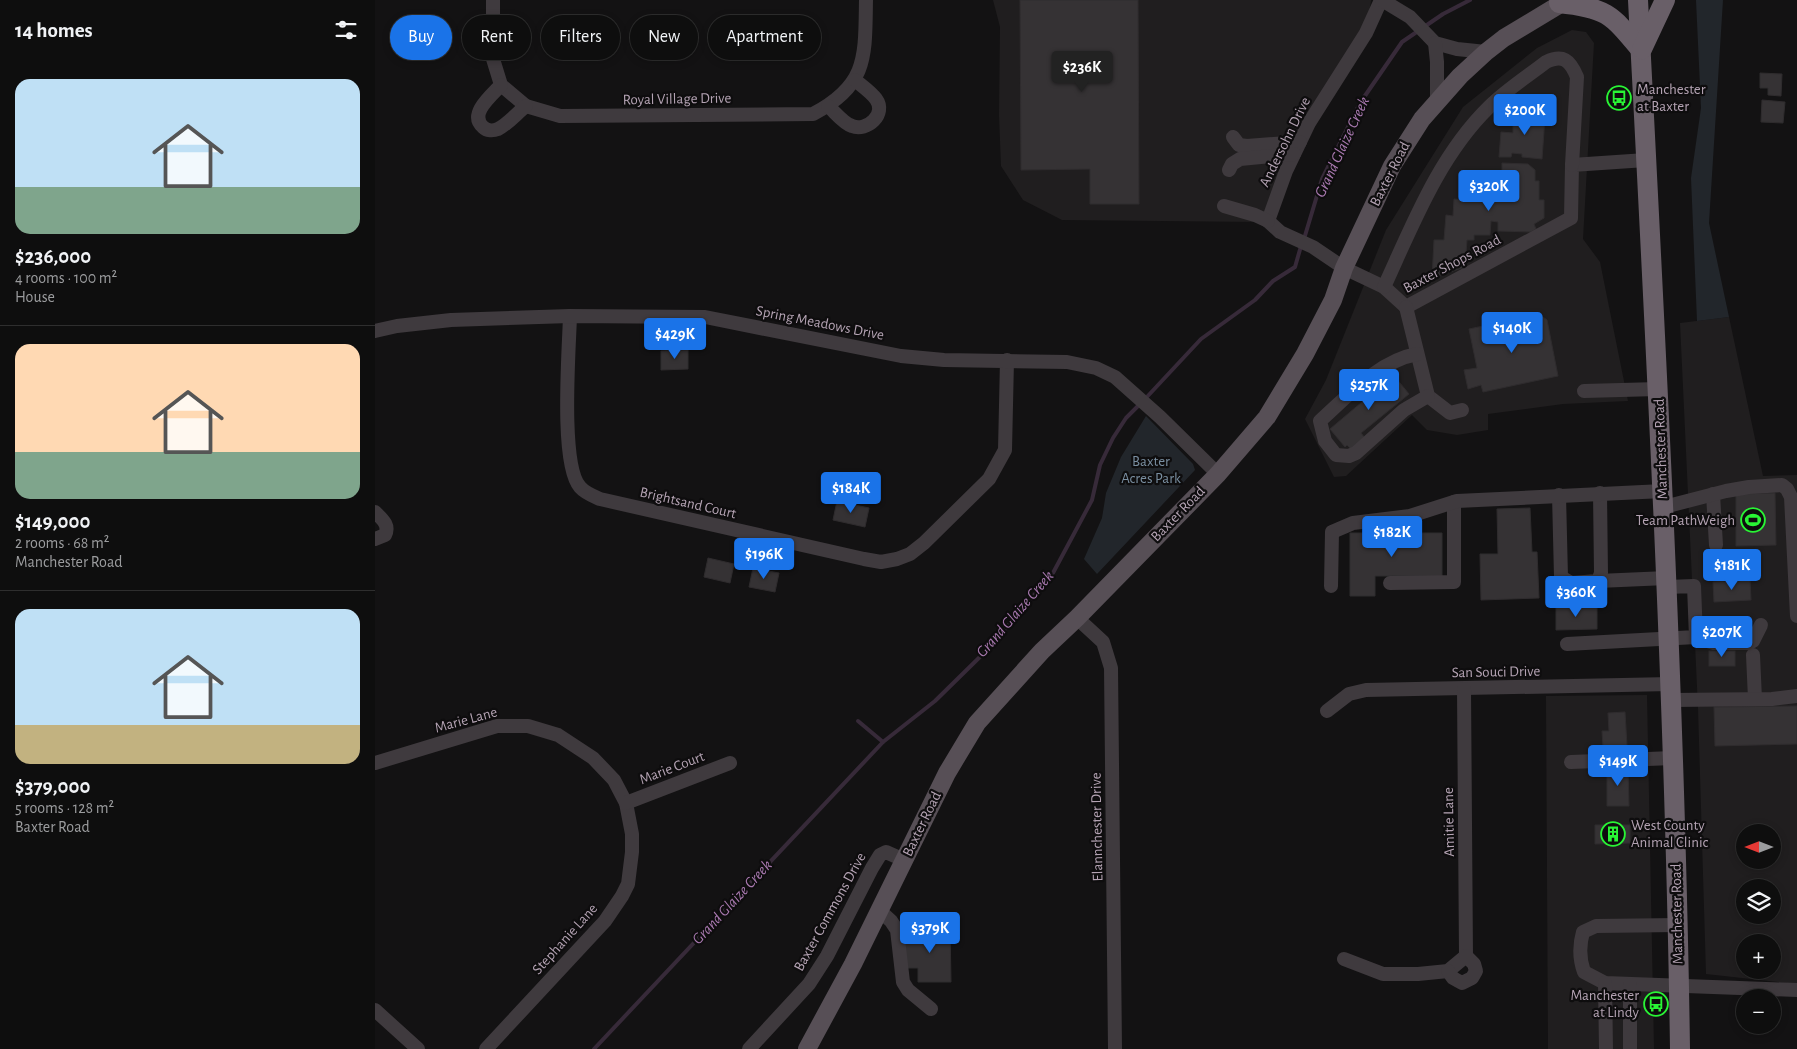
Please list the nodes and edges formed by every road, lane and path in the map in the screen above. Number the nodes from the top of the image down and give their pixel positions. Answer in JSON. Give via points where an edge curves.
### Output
{"nodes":[{"id":1,"x":493,"y":0,"type":"edge"},
{"id":2,"x":866,"y":0,"type":"edge"},
{"id":3,"x":1381,"y":0,"type":"edge"},
{"id":4,"x":1638,"y":0,"type":"edge"},
{"id":5,"x":1665,"y":0,"type":"edge"},
{"id":6,"x":1563,"y":2,"type":"edge"},
{"id":7,"x":1435,"y":43,"type":"junction"},
{"id":8,"x":1641,"y":50,"type":"junction"},
{"id":9,"x":1487,"y":52,"type":"junction"},
{"id":10,"x":855,"y":80,"type":"junction"},
{"id":11,"x":501,"y":85,"type":"junction"},
{"id":12,"x":1437,"y":101,"type":"junction"},
{"id":13,"x":526,"y":106,"type":"junction"},
{"id":14,"x":827,"y":106,"type":"junction"},
{"id":15,"x":1233,"y":137,"type":"dead end"},
{"id":16,"x":1297,"y":148,"type":"junction"},
{"id":17,"x":1647,"y":160,"type":"junction"},
{"id":18,"x":1572,"y":165,"type":"junction"},
{"id":19,"x":1229,"y":170,"type":"dead end"},
{"id":20,"x":1224,"y":206,"type":"dead end"},
{"id":21,"x":1268,"y":221,"type":"junction"},
{"id":22,"x":1344,"y":268,"type":"junction"},
{"id":23,"x":1384,"y":286,"type":"junction"},
{"id":24,"x":1406,"y":307,"type":"junction"},
{"id":25,"x":570,"y":316,"type":"junction"},
{"id":26,"x":375,"y":331,"type":"edge"},
{"id":27,"x":1417,"y":354,"type":"junction"},
{"id":28,"x":1007,"y":360,"type":"junction"},
{"id":29,"x":1658,"y":389,"type":"junction"},
{"id":30,"x":1584,"y":391,"type":"dead end"},
{"id":31,"x":1428,"y":396,"type":"junction"},
{"id":32,"x":1462,"y":410,"type":"dead end"},
{"id":33,"x":1218,"y":474,"type":"junction"},
{"id":34,"x":1600,"y":493,"type":"junction"},
{"id":35,"x":1713,"y":494,"type":"junction"},
{"id":36,"x":1559,"y":495,"type":"junction"},
{"id":37,"x":1663,"y":499,"type":"junction"},
{"id":38,"x":1453,"y":502,"type":"junction"},
{"id":39,"x":375,"y":512,"type":"edge"},
{"id":40,"x":375,"y":539,"type":"edge"},
{"id":41,"x":1716,"y":545,"type":"dead end"},
{"id":42,"x":1796,"y":574,"type":"edge"},
{"id":43,"x":1597,"y":581,"type":"junction"},
{"id":44,"x":1390,"y":582,"type":"dead end"},
{"id":45,"x":1667,"y":583,"type":"junction"},
{"id":46,"x":1331,"y":586,"type":"dead end"},
{"id":47,"x":1797,"y":616,"type":"edge"},
{"id":48,"x":1077,"y":618,"type":"junction"},
{"id":49,"x":1761,"y":625,"type":"dead end"},
{"id":50,"x":1696,"y":637,"type":"junction"},
{"id":51,"x":1669,"y":638,"type":"junction"},
{"id":52,"x":1567,"y":644,"type":"dead end"},
{"id":53,"x":1753,"y":655,"type":"dead end"},
{"id":54,"x":1464,"y":689,"type":"junction"},
{"id":55,"x":1671,"y":692,"type":"junction"},
{"id":56,"x":1797,"y":696,"type":"edge"},
{"id":57,"x":1755,"y":699,"type":"junction"},
{"id":58,"x":1327,"y":711,"type":"dead end"},
{"id":59,"x":1673,"y":758,"type":"junction"},
{"id":60,"x":1571,"y":762,"type":"dead end"},
{"id":61,"x":375,"y":763,"type":"edge"},
{"id":62,"x":730,"y":763,"type":"dead end"},
{"id":63,"x":625,"y":803,"type":"junction"},
{"id":64,"x":905,"y":860,"type":"junction"},
{"id":65,"x":879,"y":911,"type":"junction"},
{"id":66,"x":1677,"y":925,"type":"junction"},
{"id":67,"x":1466,"y":956,"type":"junction"},
{"id":68,"x":1344,"y":959,"type":"dead end"},
{"id":69,"x":1448,"y":971,"type":"junction"},
{"id":70,"x":1605,"y":983,"type":"junction"},
{"id":71,"x":1630,"y":985,"type":"junction"},
{"id":72,"x":1679,"y":986,"type":"junction"},
{"id":73,"x":1797,"y":990,"type":"edge"},
{"id":74,"x":931,"y":1009,"type":"dead end"},
{"id":75,"x":375,"y":1010,"type":"edge"},
{"id":76,"x":417,"y":1049,"type":"edge"},
{"id":77,"x":486,"y":1049,"type":"edge"},
{"id":78,"x":749,"y":1049,"type":"edge"},
{"id":79,"x":807,"y":1049,"type":"edge"},
{"id":80,"x":1115,"y":1049,"type":"edge"},
{"id":81,"x":1606,"y":1049,"type":"edge"},
{"id":82,"x":1630,"y":1049,"type":"edge"},
{"id":83,"x":1680,"y":1049,"type":"edge"}],
"edges":[{"from":1,"to":11,"type":"street","via":[[493,59]]},
{"from":2,"to":10,"type":"street","name":"Royal Village Drive","via":[[863,60]]},
{"from":3,"to":7,"type":"street","name":"Andersohn Drive","via":[[1410,18]]},
{"from":3,"to":16,"type":"street","name":"Andersohn Drive","via":[[1366,33],[1321,102]]},
{"from":4,"to":8,"type":"highway","name":"Manchester Road"},
{"from":5,"to":8,"type":"highway"},
{"from":6,"to":8,"type":"highway","via":[[1589,6],[1611,16]]},
{"from":6,"to":9,"type":"main road","name":"Baxter Road"},
{"from":7,"to":9,"type":"street"},
{"from":7,"to":12,"type":"street"},
{"from":8,"to":17,"type":"highway","name":"Manchester Road"},
{"from":9,"to":12,"type":"main road","name":"Baxter Road"},
{"from":10,"to":14,"type":"street","name":"Royal Village Drive"},
{"from":10,"to":14,"type":"street","via":[[877,99],[875,120],[864,127],[853,127]]},
{"from":11,"to":13,"type":"street","name":"Royal Village Drive"},
{"from":11,"to":13,"type":"street","via":[[479,111],[478,121],[482,127],[491,131],[500,128]]},
{"from":12,"to":22,"type":"main road","name":"Baxter Road","via":[[1392,166]]},
{"from":13,"to":14,"type":"street","name":"Royal Village Drive","via":[[560,116],[813,114]]},
{"from":15,"to":16,"type":"street","via":[[1239,145]]},
{"from":16,"to":19,"type":"street","via":[[1241,159]]},
{"from":16,"to":21,"type":"street","name":"Andersohn Drive"},
{"from":17,"to":18,"type":"street"},
{"from":17,"to":29,"type":"highway","name":"Manchester Road"},
{"from":18,"to":23,"type":"street","via":[[1577,76],[1565,58],[1556,58],[1546,62],[1489,107],[1464,138],[1431,186]]},
{"from":18,"to":24,"type":"street","name":"Baxter Shops Road","via":[[1571,218]]},
{"from":20,"to":21,"type":"street"},
{"from":21,"to":22,"type":"street","via":[[1280,232],[1313,247]]},
{"from":22,"to":23,"type":"street","name":"Baxter Shops Road"},
{"from":22,"to":33,"type":"main road","name":"Baxter Road","via":[[1333,300],[1271,410]]},
{"from":23,"to":24,"type":"street","name":"Baxter Shops Road"},
{"from":24,"to":27,"type":"street"},
{"from":25,"to":26,"type":"street","name":"Spring Meadows Drive","via":[[451,320]]},
{"from":25,"to":28,"type":"street","name":"Spring Meadows Drive","via":[[705,317],[901,356]]},
{"from":25,"to":28,"type":"street","name":"Brightsand Court","via":[[569,455],[580,487],[600,499],[881,562],[910,554],[924,543],[997,467],[1005,450]]},
{"from":27,"to":31,"type":"street"},
{"from":27,"to":31,"type":"street","via":[[1387,364],[1320,421],[1325,441],[1336,455],[1356,453],[1404,410]]},
{"from":28,"to":33,"type":"street","name":"Spring Meadows Drive","via":[[1067,362],[1115,377]]},
{"from":29,"to":30,"type":"street"},
{"from":29,"to":37,"type":"highway","name":"Manchester Road"},
{"from":31,"to":32,"type":"street","via":[[1450,413]]},
{"from":33,"to":48,"type":"main road","name":"Baxter Road"},
{"from":34,"to":36,"type":"street"},
{"from":34,"to":37,"type":"street"},
{"from":34,"to":43,"type":"street","via":[[1601,573]]},
{"from":35,"to":37,"type":"street"},
{"from":35,"to":41,"type":"street"},
{"from":35,"to":42,"type":"street","via":[[1749,486],[1782,485],[1787,489],[1791,498]]},
{"from":36,"to":38,"type":"street"},
{"from":36,"to":43,"type":"street","via":[[1561,577],[1571,583]]},
{"from":37,"to":45,"type":"highway","name":"Manchester Road"},
{"from":38,"to":44,"type":"street","via":[[1454,582]]},
{"from":38,"to":46,"type":"street","via":[[1410,516],[1353,523],[1332,532]]},
{"from":39,"to":40,"type":"street","via":[[387,528],[385,535]]},
{"from":42,"to":47,"type":"street"},
{"from":43,"to":45,"type":"street"},
{"from":45,"to":50,"type":"street","via":[[1694,586]]},
{"from":45,"to":51,"type":"highway","name":"Manchester Road"},
{"from":48,"to":64,"type":"main road","name":"Baxter Road","via":[[977,723],[947,773]]},
{"from":48,"to":80,"type":"street","name":"Elannchester Drive","via":[[1103,642],[1111,668]]},
{"from":49,"to":50,"type":"street","via":[[1753,642],[1749,643],[1714,643]]},
{"from":50,"to":51,"type":"street"},
{"from":51,"to":52,"type":"street"},
{"from":51,"to":55,"type":"highway","name":"Manchester Road"},
{"from":53,"to":57,"type":"street"},
{"from":54,"to":55,"type":"street","name":"San Souci Drive"},
{"from":54,"to":58,"type":"street","name":"San Souci Drive","via":[[1366,690],[1349,694]]},
{"from":54,"to":67,"type":"street","name":"Amitie Lane"},
{"from":55,"to":57,"type":"street","name":"San Souci Drive"},
{"from":55,"to":59,"type":"highway","name":"Manchester Road"},
{"from":56,"to":57,"type":"street","name":"San Souci Drive"},
{"from":59,"to":60,"type":"street"},
{"from":59,"to":66,"type":"highway","name":"Manchester Road"},
{"from":61,"to":63,"type":"street","name":"Marie Lane","via":[[497,726],[528,726],[558,735],[593,758],[614,780]]},
{"from":62,"to":63,"type":"street","name":"Marie Court"},
{"from":63,"to":77,"type":"street","name":"Stephanie Lane","via":[[631,852],[628,884],[622,896],[605,922]]},
{"from":64,"to":65,"type":"main road","name":"Baxter Road"},
{"from":64,"to":78,"type":"street","name":"Baxter Commons Drive","via":[[886,852],[880,855],[809,984]]},
{"from":65,"to":74,"type":"street","via":[[897,930],[903,982],[907,990]]},
{"from":65,"to":79,"type":"main road","name":"Baxter Road"},
{"from":66,"to":70,"type":"street","via":[[1596,926],[1583,932],[1579,958],[1583,972]]},
{"from":66,"to":72,"type":"highway","name":"Manchester Road"},
{"from":67,"to":69,"type":"street"},
{"from":67,"to":69,"type":"street","name":"Amitie Lane","via":[[1476,971],[1472,978],[1462,983]]},
{"from":68,"to":69,"type":"street","via":[[1383,974]]},
{"from":70,"to":71,"type":"street"},
{"from":70,"to":81,"type":"street"},
{"from":71,"to":72,"type":"street"},
{"from":71,"to":82,"type":"street"},
{"from":72,"to":73,"type":"street"},
{"from":72,"to":83,"type":"highway","name":"Manchester Road"},
{"from":75,"to":76,"type":"street"}]}
